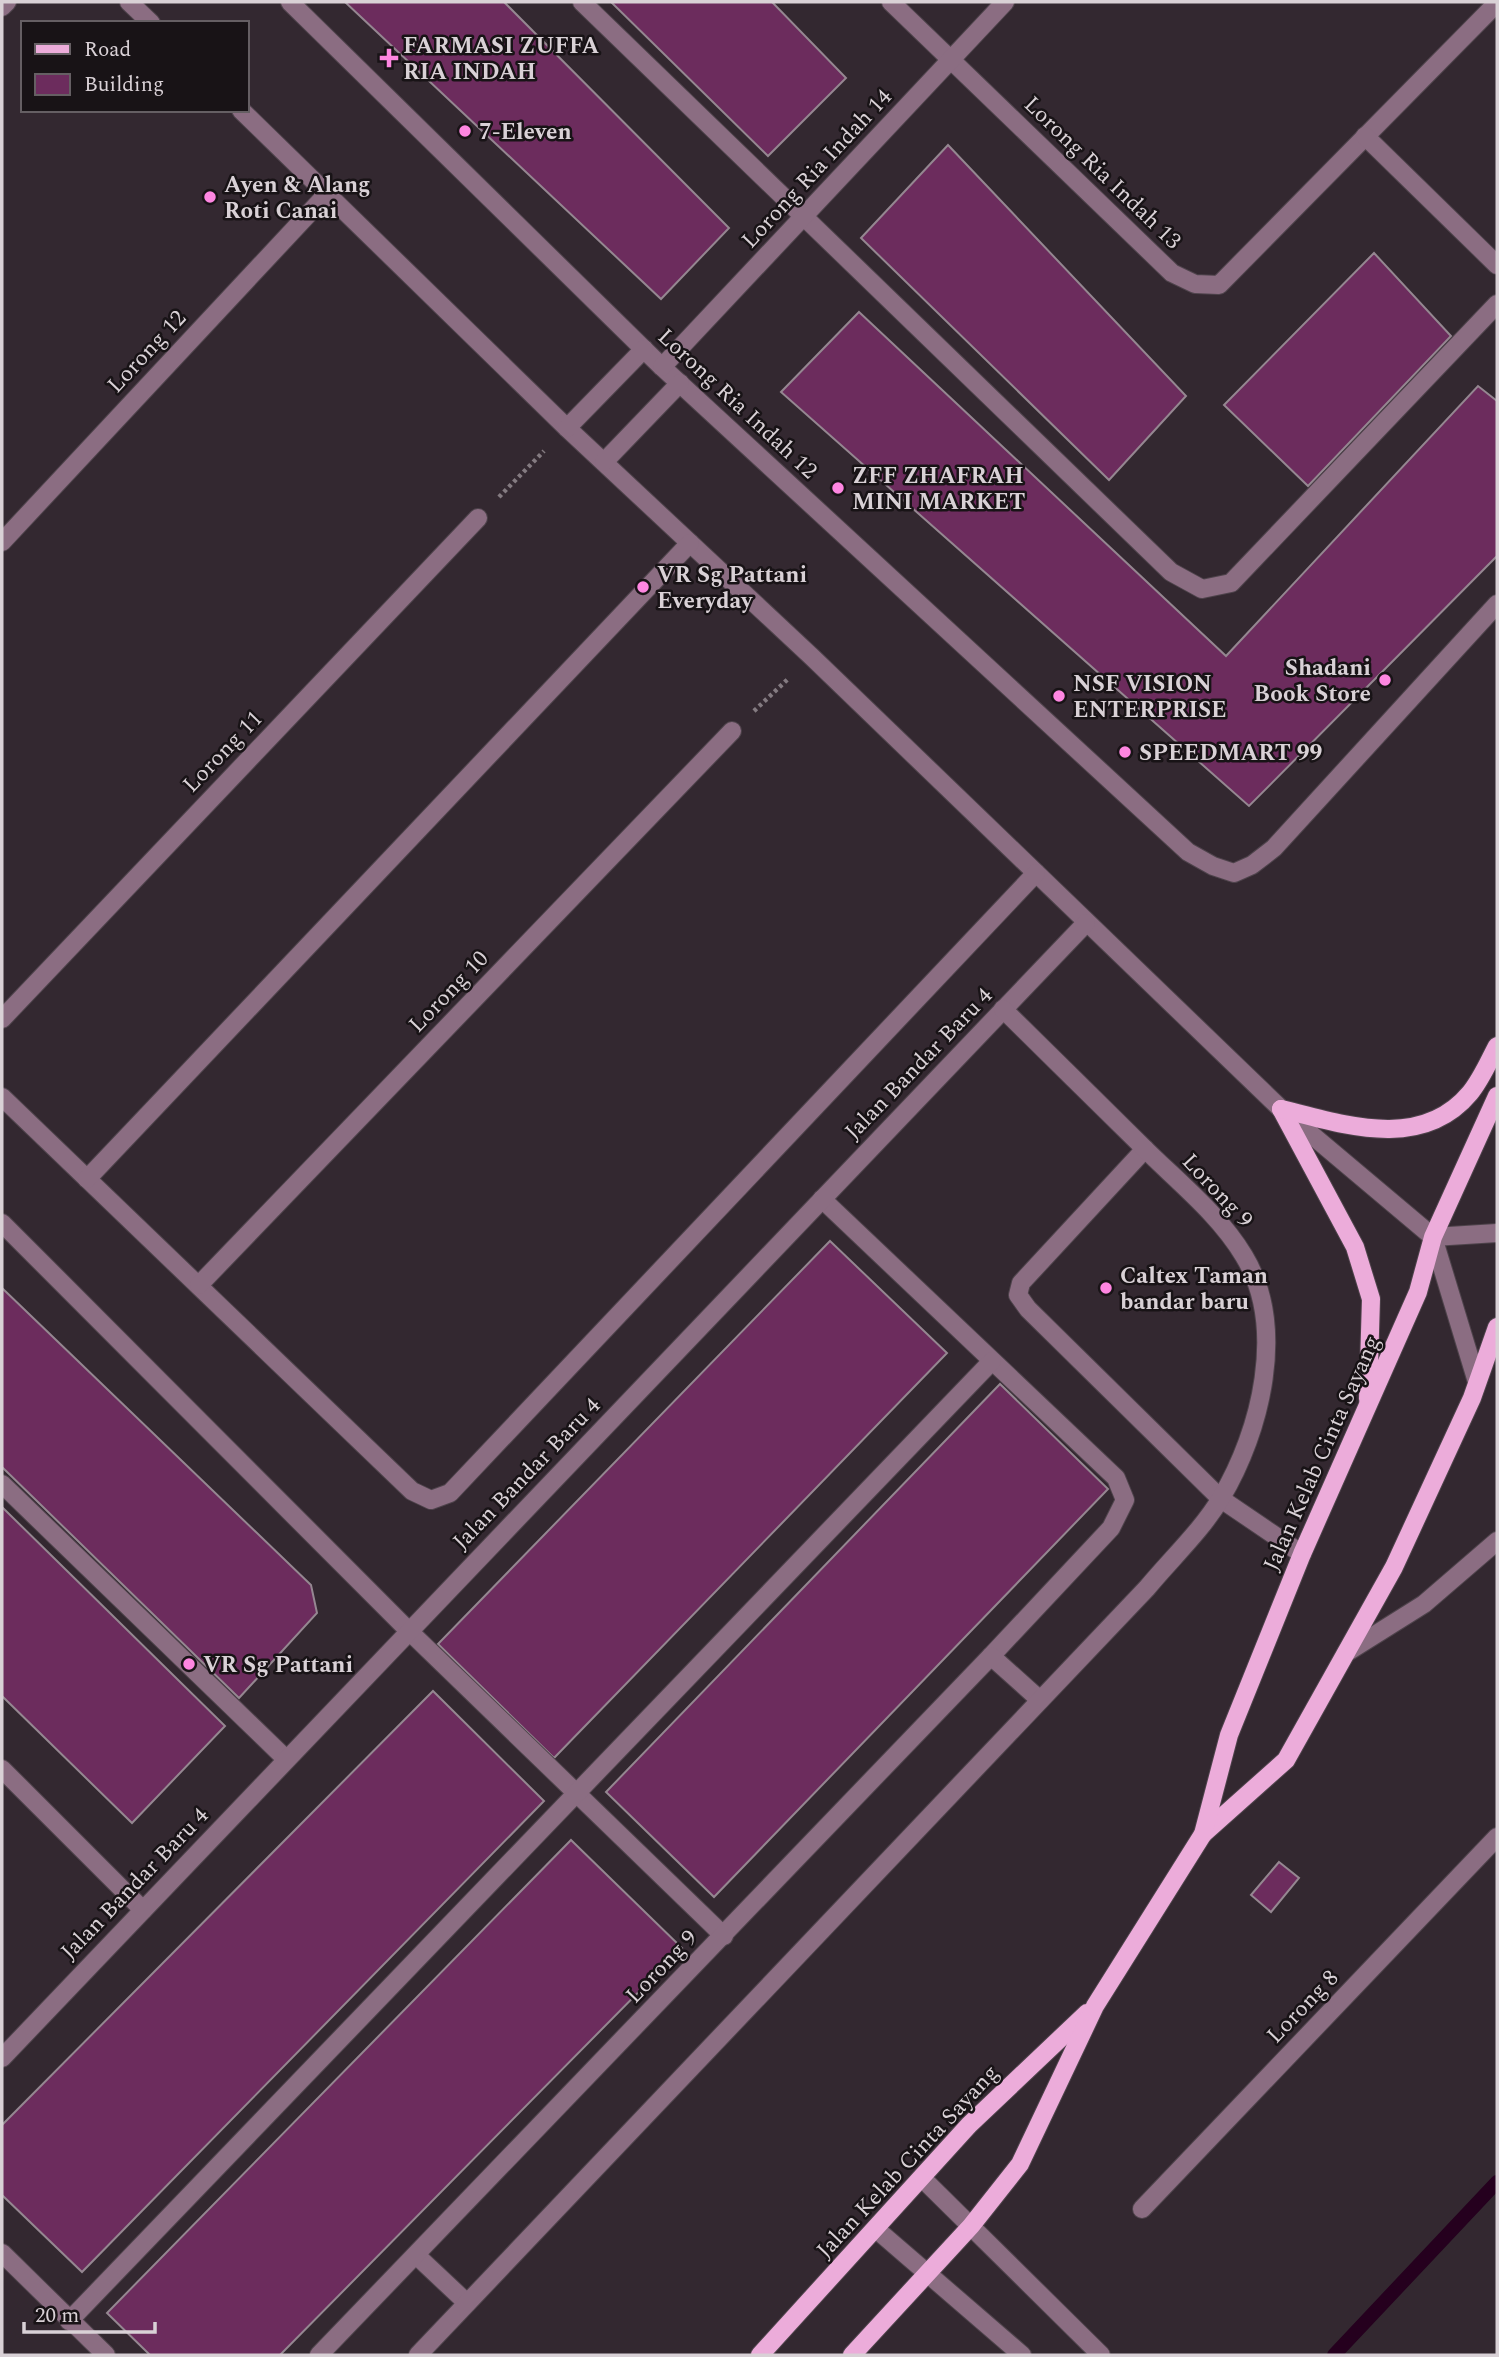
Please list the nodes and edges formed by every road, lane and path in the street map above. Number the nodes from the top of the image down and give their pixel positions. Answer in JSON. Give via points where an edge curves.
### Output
{"nodes":[{"id":1,"x":7,"y":2,"type":"edge"},
{"id":2,"x":129,"y":2,"type":"edge"},
{"id":3,"x":290,"y":2,"type":"edge"},
{"id":4,"x":582,"y":2,"type":"edge"},
{"id":5,"x":891,"y":2,"type":"edge"},
{"id":6,"x":1005,"y":2,"type":"edge"},
{"id":7,"x":1497,"y":3,"type":"edge"},
{"id":8,"x":2,"y":7,"type":"edge"},
{"id":9,"x":149,"y":21,"type":"edge"},
{"id":10,"x":951,"y":60,"type":"junction"},
{"id":11,"x":243,"y":112,"type":"edge"},
{"id":12,"x":1365,"y":136,"type":"junction"},
{"id":13,"x":327,"y":194,"type":"junction"},
{"id":14,"x":802,"y":218,"type":"junction"},
{"id":15,"x":1497,"y":265,"type":"edge"},
{"id":16,"x":1497,"y":304,"type":"edge"},
{"id":17,"x":643,"y":349,"type":"junction"},
{"id":18,"x":662,"y":367,"type":"junction"},
{"id":19,"x":680,"y":383,"type":"junction"},
{"id":20,"x":567,"y":428,"type":"junction"},
{"id":21,"x":604,"y":462,"type":"junction"},
{"id":22,"x":478,"y":518,"type":"joint"},
{"id":23,"x":2,"y":542,"type":"edge"},
{"id":24,"x":690,"y":543,"type":"junction"},
{"id":25,"x":1497,"y":604,"type":"edge"},
{"id":26,"x":812,"y":657,"type":"junction"},
{"id":27,"x":733,"y":731,"type":"joint"},
{"id":28,"x":1036,"y":873,"type":"junction"},
{"id":29,"x":1086,"y":923,"type":"junction"},
{"id":30,"x":1003,"y":1009,"type":"junction"},
{"id":31,"x":2,"y":1019,"type":"edge"},
{"id":32,"x":1497,"y":1046,"type":"edge"},
{"id":33,"x":1497,"y":1096,"type":"edge"},
{"id":34,"x":2,"y":1097,"type":"edge"},
{"id":35,"x":1281,"y":1109,"type":"junction"},
{"id":36,"x":1145,"y":1149,"type":"junction"},
{"id":37,"x":87,"y":1179,"type":"junction"},
{"id":38,"x":822,"y":1199,"type":"junction"},
{"id":39,"x":2,"y":1223,"type":"edge"},
{"id":40,"x":1497,"y":1233,"type":"edge"},
{"id":41,"x":1433,"y":1237,"type":"junction"},
{"id":42,"x":200,"y":1285,"type":"junction"},
{"id":43,"x":1497,"y":1327,"type":"edge"},
{"id":44,"x":992,"y":1361,"type":"junction"},
{"id":45,"x":1478,"y":1382,"type":"junction"},
{"id":46,"x":1368,"y":1411,"type":"junction"},
{"id":47,"x":2,"y":1484,"type":"edge"},
{"id":48,"x":1221,"y":1499,"type":"junction"},
{"id":49,"x":1497,"y":1541,"type":"edge"},
{"id":50,"x":1302,"y":1554,"type":"junction"},
{"id":51,"x":410,"y":1631,"type":"junction"},
{"id":52,"x":1346,"y":1653,"type":"junction"},
{"id":53,"x":991,"y":1656,"type":"junction"},
{"id":54,"x":1040,"y":1700,"type":"junction"},
{"id":55,"x":286,"y":1759,"type":"junction"},
{"id":56,"x":2,"y":1769,"type":"edge"},
{"id":57,"x":576,"y":1793,"type":"junction"},
{"id":58,"x":1203,"y":1834,"type":"junction"},
{"id":59,"x":1497,"y":1837,"type":"edge"},
{"id":60,"x":143,"y":1910,"type":"junction"},
{"id":61,"x":724,"y":1936,"type":"junction"},
{"id":62,"x":1094,"y":2006,"type":"junction"},
{"id":63,"x":3,"y":2054,"type":"edge"},
{"id":64,"x":922,"y":2178,"type":"junction"},
{"id":65,"x":1142,"y":2209,"type":"dead end"},
{"id":66,"x":971,"y":2226,"type":"junction"},
{"id":67,"x":876,"y":2229,"type":"junction"},
{"id":68,"x":2,"y":2253,"type":"edge"},
{"id":69,"x":416,"y":2255,"type":"junction"},
{"id":70,"x":926,"y":2275,"type":"junction"},
{"id":71,"x":467,"y":2303,"type":"junction"},
{"id":72,"x":69,"y":2321,"type":"junction"},
{"id":73,"x":106,"y":2355,"type":"edge"},
{"id":74,"x":319,"y":2355,"type":"edge"},
{"id":75,"x":418,"y":2355,"type":"edge"},
{"id":76,"x":760,"y":2355,"type":"edge"},
{"id":77,"x":852,"y":2355,"type":"edge"},
{"id":78,"x":1022,"y":2355,"type":"edge"},
{"id":79,"x":1101,"y":2355,"type":"edge"}],
"edges":[{"from":1,"to":8,"type":"street"},
{"from":2,"to":9,"type":"street"},
{"from":3,"to":17,"type":"street","name":"Lorong Ria Indah 12"},
{"from":4,"to":14,"type":"street"},
{"from":5,"to":10,"type":"street","name":"Lorong Ria Indah 13"},
{"from":6,"to":10,"type":"street","name":"Lorong Ria Indah 14"},
{"from":7,"to":12,"type":"street","name":"Lorong Ria Indah 13"},
{"from":10,"to":12,"type":"street","name":"Lorong Ria Indah 13","via":[[1172,273],[1195,284],[1219,285]]},
{"from":10,"to":14,"type":"street","name":"Lorong Ria Indah 14"},
{"from":11,"to":13,"type":"street"},
{"from":12,"to":15,"type":"street"},
{"from":13,"to":20,"type":"street"},
{"from":13,"to":23,"type":"street","name":"Lorong 12"},
{"from":14,"to":16,"type":"street","via":[[1171,572],[1202,589],[1231,583]]},
{"from":14,"to":18,"type":"street","name":"Lorong Ria Indah 14"},
{"from":17,"to":18,"type":"street","name":"Lorong Ria Indah 12"},
{"from":17,"to":20,"type":"street"},
{"from":18,"to":19,"type":"street","name":"Lorong Ria Indah 12"},
{"from":19,"to":21,"type":"street"},
{"from":19,"to":25,"type":"street","name":"Lorong Ria Indah 12","via":[[1188,852],[1234,873],[1274,848]]},
{"from":20,"to":21,"type":"street"},
{"from":20,"to":22,"type":"path"},
{"from":21,"to":24,"type":"street"},
{"from":22,"to":31,"type":"street","name":"Lorong 11"},
{"from":24,"to":26,"type":"street"},
{"from":24,"to":37,"type":"street"},
{"from":26,"to":27,"type":"path"},
{"from":26,"to":28,"type":"street"},
{"from":27,"to":42,"type":"street","name":"Lorong 10"},
{"from":28,"to":29,"type":"street"},
{"from":28,"to":42,"type":"street","name":"Jalan Bandar Baru 4","via":[[450,1493],[432,1500],[412,1491]]},
{"from":29,"to":30,"type":"street","name":"Jalan Bandar Baru 4"},
{"from":29,"to":35,"type":"street"},
{"from":30,"to":36,"type":"street","name":"Lorong 9"},
{"from":30,"to":38,"type":"street","name":"Jalan Bandar Baru 4"},
{"from":32,"to":35,"type":"main road","via":[[1469,1094],[1437,1119],[1392,1131]]},
{"from":33,"to":41,"type":"main road","name":"Jalan Kelab Cinta Sayang"},
{"from":34,"to":37,"type":"street"},
{"from":35,"to":41,"type":"street"},
{"from":35,"to":46,"type":"main road","via":[[1355,1247],[1371,1299]]},
{"from":36,"to":48,"type":"street","name":"Lorong 9","via":[[1209,1212],[1244,1256],[1262,1299],[1267,1342],[1263,1393]]},
{"from":36,"to":48,"type":"street","via":[[1021,1283],[1018,1295]]},
{"from":37,"to":42,"type":"street"},
{"from":38,"to":44,"type":"street","name":"Lorong 9"},
{"from":38,"to":51,"type":"street","name":"Jalan Bandar Baru 4"},
{"from":39,"to":51,"type":"street"},
{"from":40,"to":41,"type":"street"},
{"from":41,"to":45,"type":"street"},
{"from":41,"to":46,"type":"main road","name":"Jalan Kelab Cinta Sayang","via":[[1418,1292]]},
{"from":43,"to":45,"type":"main road","name":"Jalan Kelab Cinta Sayang"},
{"from":44,"to":53,"type":"street","name":"Lorong 9","via":[[1116,1478],[1125,1500],[1111,1528]]},
{"from":44,"to":57,"type":"street"},
{"from":45,"to":52,"type":"main road","name":"Jalan Kelab Cinta Sayang","via":[[1394,1567]]},
{"from":46,"to":50,"type":"main road","name":"Jalan Kelab Cinta Sayang"},
{"from":47,"to":55,"type":"street"},
{"from":48,"to":50,"type":"street"},
{"from":48,"to":54,"type":"street","name":"Lorong 9","via":[[1147,1588]]},
{"from":49,"to":52,"type":"street","via":[[1424,1604]]},
{"from":50,"to":58,"type":"main road","name":"Jalan Kelab Cinta Sayang","via":[[1229,1735]]},
{"from":51,"to":55,"type":"street","name":"Jalan Bandar Baru 4"},
{"from":51,"to":57,"type":"street"},
{"from":52,"to":58,"type":"main road","name":"Jalan Kelab Cinta Sayang","via":[[1286,1760]]},
{"from":53,"to":54,"type":"street"},
{"from":53,"to":61,"type":"street","name":"Lorong 9"},
{"from":54,"to":71,"type":"street","name":"Lorong 9"},
{"from":55,"to":60,"type":"street","name":"Jalan Bandar Baru 4"},
{"from":56,"to":60,"type":"street"},
{"from":57,"to":61,"type":"street"},
{"from":57,"to":72,"type":"street"},
{"from":58,"to":62,"type":"main road","name":"Jalan Kelab Cinta Sayang"},
{"from":59,"to":65,"type":"street","name":"Lorong 8"},
{"from":60,"to":63,"type":"street","name":"Jalan Bandar Baru 4"},
{"from":61,"to":69,"type":"street","name":"Lorong 9"},
{"from":62,"to":64,"type":"main road","name":"Jalan Kelab Cinta Sayang","via":[[969,2125]]},
{"from":62,"to":66,"type":"main road","name":"Jalan Kelab Cinta Sayang","via":[[1020,2164]]},
{"from":64,"to":66,"type":"street"},
{"from":64,"to":67,"type":"main road","name":"Jalan Kelab Cinta Sayang"},
{"from":66,"to":70,"type":"main road","name":"Jalan Kelab Cinta Sayang"},
{"from":66,"to":79,"type":"street"},
{"from":67,"to":70,"type":"street"},
{"from":67,"to":76,"type":"main road","name":"Jalan Kelab Cinta Sayang"},
{"from":68,"to":72,"type":"street"},
{"from":69,"to":71,"type":"street"},
{"from":69,"to":74,"type":"street","name":"Lorong 9"},
{"from":70,"to":77,"type":"main road","name":"Jalan Kelab Cinta Sayang"},
{"from":70,"to":78,"type":"street"},
{"from":71,"to":75,"type":"street","name":"Lorong 9"},
{"from":72,"to":73,"type":"street"}]}
